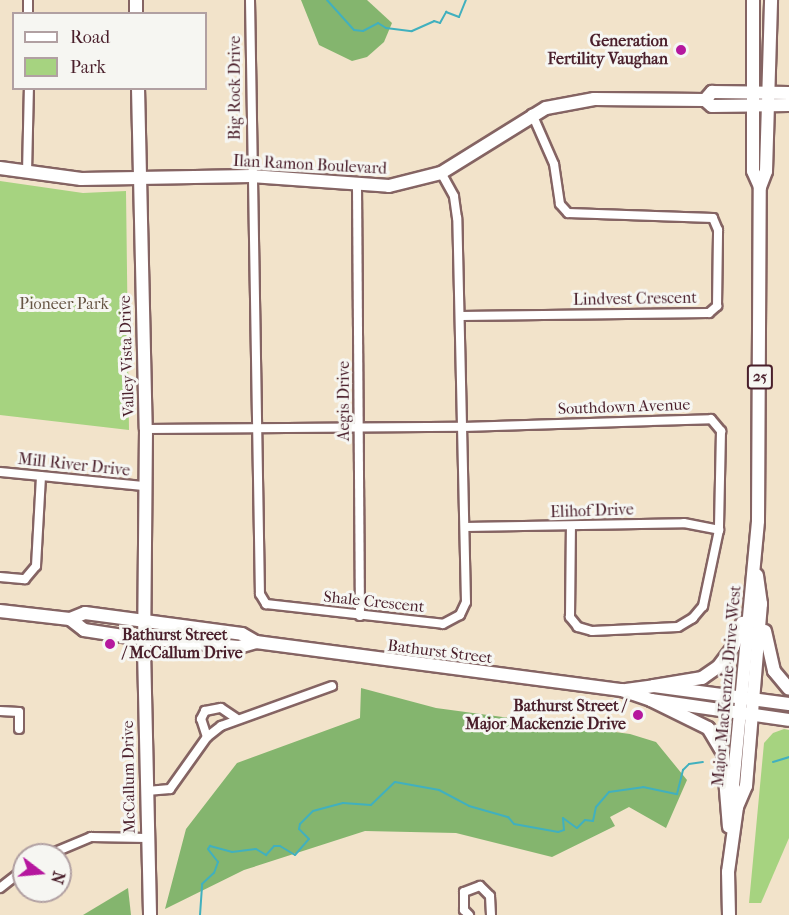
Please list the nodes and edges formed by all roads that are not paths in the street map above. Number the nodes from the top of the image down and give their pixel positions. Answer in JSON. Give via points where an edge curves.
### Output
{"nodes":[{"id":1,"x":250,"y":0,"type":"edge"},
{"id":2,"x":753,"y":0,"type":"edge"},
{"id":3,"x":771,"y":0,"type":"edge"},
{"id":4,"x":29,"y":90,"type":"edge"},
{"id":5,"x":138,"y":90,"type":"edge"},
{"id":6,"x":753,"y":92,"type":"junction"},
{"id":7,"x":789,"y":93,"type":"edge"},
{"id":8,"x":769,"y":99,"type":"junction"},
{"id":9,"x":705,"y":100,"type":"junction"},
{"id":10,"x":789,"y":105,"type":"edge"},
{"id":11,"x":753,"y":106,"type":"junction"},
{"id":12,"x":532,"y":114,"type":"junction"},
{"id":13,"x":0,"y":168,"type":"edge"},
{"id":14,"x":27,"y":173,"type":"junction"},
{"id":15,"x":441,"y":173,"type":"junction"},
{"id":16,"x":251,"y":176,"type":"junction"},
{"id":17,"x":140,"y":180,"type":"junction"},
{"id":18,"x":357,"y":186,"type":"junction"},
{"id":19,"x":760,"y":187,"type":"junction"},
{"id":20,"x":461,"y":315,"type":"junction"},
{"id":21,"x":463,"y":427,"type":"junction"},
{"id":22,"x":359,"y":428,"type":"junction"},
{"id":23,"x":146,"y":429,"type":"junction"},
{"id":24,"x":257,"y":429,"type":"junction"},
{"id":25,"x":0,"y":472,"type":"edge"},
{"id":26,"x":41,"y":476,"type":"junction"},
{"id":27,"x":144,"y":486,"type":"junction"},
{"id":28,"x":465,"y":527,"type":"junction"},
{"id":29,"x":571,"y":528,"type":"junction"},
{"id":30,"x":718,"y":530,"type":"junction"},
{"id":31,"x":756,"y":568,"type":"junction"},
{"id":32,"x":0,"y":578,"type":"edge"},
{"id":33,"x":761,"y":604,"type":"junction"},
{"id":34,"x":0,"y":611,"type":"edge"},
{"id":35,"x":747,"y":611,"type":"junction"},
{"id":36,"x":360,"y":616,"type":"junction"},
{"id":37,"x":70,"y":619,"type":"junction"},
{"id":38,"x":146,"y":622,"type":"junction"},
{"id":39,"x":144,"y":638,"type":"junction"},
{"id":40,"x":256,"y":642,"type":"junction"},
{"id":41,"x":332,"y":686,"type":"dead end"},
{"id":42,"x":654,"y":686,"type":"junction"},
{"id":43,"x":789,"y":689,"type":"edge"},
{"id":44,"x":622,"y":690,"type":"junction"},
{"id":45,"x":747,"y":698,"type":"junction"},
{"id":46,"x":651,"y":700,"type":"junction"},
{"id":47,"x":789,"y":704,"type":"edge"},
{"id":48,"x":0,"y":711,"type":"edge"},
{"id":49,"x":746,"y":713,"type":"junction"},
{"id":50,"x":236,"y":718,"type":"junction"},
{"id":51,"x":789,"y":720,"type":"edge"},
{"id":52,"x":19,"y":729,"type":"dead end"},
{"id":53,"x":207,"y":737,"type":"junction"},
{"id":54,"x":147,"y":791,"type":"junction"},
{"id":55,"x":147,"y":838,"type":"junction"},
{"id":56,"x":72,"y":845,"type":"edge"},
{"id":57,"x":731,"y":849,"type":"junction"},
{"id":58,"x":12,"y":878,"type":"edge"},
{"id":59,"x":0,"y":888,"type":"edge"},
{"id":60,"x":150,"y":915,"type":"edge"},
{"id":61,"x":469,"y":915,"type":"edge"},
{"id":62,"x":491,"y":915,"type":"edge"},
{"id":63,"x":729,"y":915,"type":"edge"}],
"edges":[{"from":1,"to":16,"type":"street","name":"Big Rock Drive"},
{"from":2,"to":6,"type":"main road","name":"Major MacKenzie Drive West","number":"25"},
{"from":3,"to":8,"type":"main road","name":"Major MacKenzie Drive West","number":"25"},
{"from":4,"to":14,"type":"street"},
{"from":5,"to":17,"type":"main road","name":"Valley Vista Drive"},
{"from":6,"to":8,"type":"main road","name":"Ilan Ramon Boulevard"},
{"from":6,"to":9,"type":"main road","name":"Ilan Ramon Boulevard","via":[[712,92]]},
{"from":6,"to":11,"type":"main road","name":"Major MacKenzie Drive West","number":"25"},
{"from":7,"to":8,"type":"main road"},
{"from":8,"to":10,"type":"main road"},
{"from":8,"to":11,"type":"main road","name":"Ilan Ramon Boulevard"},
{"from":8,"to":19,"type":"main road","name":"Major MacKenzie Drive West","number":"25","via":[[766,171]]},
{"from":9,"to":11,"type":"main road","name":"Ilan Ramon Boulevard","via":[[712,106]]},
{"from":9,"to":12,"type":"main road","name":"Ilan Ramon Boulevard","via":[[594,99]]},
{"from":11,"to":19,"type":"main road","name":"Major MacKenzie Drive West","number":"25","via":[[753,171]]},
{"from":12,"to":15,"type":"main road","name":"Ilan Ramon Boulevard"},
{"from":12,"to":20,"type":"street","name":"Lindvest Crescent","via":[[554,164],[560,204],[568,213],[713,218],[718,230],[717,306],[709,313]]},
{"from":13,"to":14,"type":"main road","name":"Ilan Ramon Boulevard"},
{"from":14,"to":17,"type":"main road","name":"Ilan Ramon Boulevard"},
{"from":15,"to":18,"type":"main road","name":"Ilan Ramon Boulevard","via":[[410,184]]},
{"from":15,"to":20,"type":"street","name":"Shale Crescent","via":[[454,196],[458,218]]},
{"from":16,"to":17,"type":"main road","name":"Ilan Ramon Boulevard"},
{"from":16,"to":18,"type":"main road","name":"Ilan Ramon Boulevard"},
{"from":16,"to":24,"type":"street","name":"Shale Crescent"},
{"from":17,"to":23,"type":"main road","name":"Valley Vista Drive"},
{"from":18,"to":22,"type":"street","name":"Aegis Drive"},
{"from":19,"to":31,"type":"main road","name":"Major MacKenzie Drive West","number":"25"},
{"from":20,"to":21,"type":"street","name":"Shale Crescent"},
{"from":21,"to":22,"type":"street","name":"Southdown Avenue"},
{"from":21,"to":28,"type":"street","name":"Shale Crescent"},
{"from":21,"to":30,"type":"street","name":"Southdown Avenue","via":[[711,419],[721,431]]},
{"from":22,"to":24,"type":"street","name":"Southdown Avenue"},
{"from":22,"to":36,"type":"street","name":"Aegis Drive"},
{"from":23,"to":24,"type":"street","name":"Southdown Avenue"},
{"from":23,"to":27,"type":"main road","name":"Valley Vista Drive"},
{"from":24,"to":36,"type":"street","name":"Shale Crescent","via":[[260,594],[266,604],[275,606]]},
{"from":25,"to":26,"type":"street","name":"Mill River Drive"},
{"from":26,"to":27,"type":"street","name":"Mill River Drive"},
{"from":26,"to":32,"type":"street","via":[[36,566],[25,579]]},
{"from":27,"to":38,"type":"main road","name":"Valley Vista Drive"},
{"from":28,"to":29,"type":"street","name":"Elihof Drive"},
{"from":28,"to":36,"type":"street","name":"Shale Crescent","via":[[466,602],[460,615],[443,624]]},
{"from":29,"to":30,"type":"street","name":"Elihof Drive","via":[[684,523]]},
{"from":29,"to":30,"type":"street","name":"Southdown Avenue","via":[[570,617],[578,627],[592,631],[678,627],[693,618],[704,606]]},
{"from":31,"to":33,"type":"main road","name":"Major MacKenzie Drive West","number":"25"},
{"from":31,"to":35,"type":"main road","name":"Major MacKenzie Drive West","number":"25"},
{"from":33,"to":43,"type":"main road","via":[[767,652],[774,672]]},
{"from":33,"to":45,"type":"main road","name":"Major MacKenzie Drive West","number":"25"},
{"from":34,"to":37,"type":"main road","name":"Bathurst Street"},
{"from":35,"to":42,"type":"main road","via":[[733,647],[718,667],[702,678]]},
{"from":35,"to":45,"type":"main road","name":"Major MacKenzie Drive West","number":"25"},
{"from":37,"to":38,"type":"main road","name":"Bathurst Street","via":[[85,613]]},
{"from":37,"to":39,"type":"main road","name":"Bathurst Street","via":[[84,630]]},
{"from":38,"to":39,"type":"main road","name":"McCallum Drive"},
{"from":38,"to":40,"type":"main road","name":"Bathurst Street","via":[[242,634]]},
{"from":39,"to":40,"type":"main road","name":"Bathurst Street","via":[[239,647]]},
{"from":39,"to":54,"type":"main road","name":"McCallum Drive"},
{"from":40,"to":44,"type":"main road","name":"Bathurst Street"},
{"from":41,"to":50,"type":"street","via":[[268,711]]},
{"from":42,"to":44,"type":"main road","name":"Bathurst Street"},
{"from":42,"to":45,"type":"main road","name":"Bathurst Street"},
{"from":44,"to":46,"type":"main road","name":"Bathurst Street"},
{"from":45,"to":47,"type":"main road","name":"Bathurst Street"},
{"from":45,"to":49,"type":"main road","name":"Major MacKenzie Drive West","number":"25"},
{"from":46,"to":49,"type":"main road","name":"Bathurst Street"},
{"from":46,"to":57,"type":"main road","via":[[708,729],[723,753]]},
{"from":48,"to":52,"type":"street","via":[[20,712]]},
{"from":49,"to":51,"type":"main road","name":"Bathurst Street"},
{"from":49,"to":57,"type":"main road","name":"Major MacKenzie Drive West","number":"25","via":[[733,786],[737,807]]},
{"from":50,"to":53,"type":"street"},
{"from":50,"to":53,"type":"street","via":[[221,708],[205,711],[201,719]]},
{"from":53,"to":54,"type":"street","via":[[170,789]]},
{"from":54,"to":55,"type":"main road","name":"McCallum Drive"},
{"from":55,"to":56,"type":"street","via":[[91,837]]},
{"from":55,"to":60,"type":"main road","name":"McCallum Drive"},
{"from":57,"to":63,"type":"main road","name":"Major MacKenzie Drive West","number":"25"},
{"from":58,"to":59,"type":"street"},
{"from":61,"to":62,"type":"street","via":[[464,910],[464,892],[480,886],[490,896]]}]}
